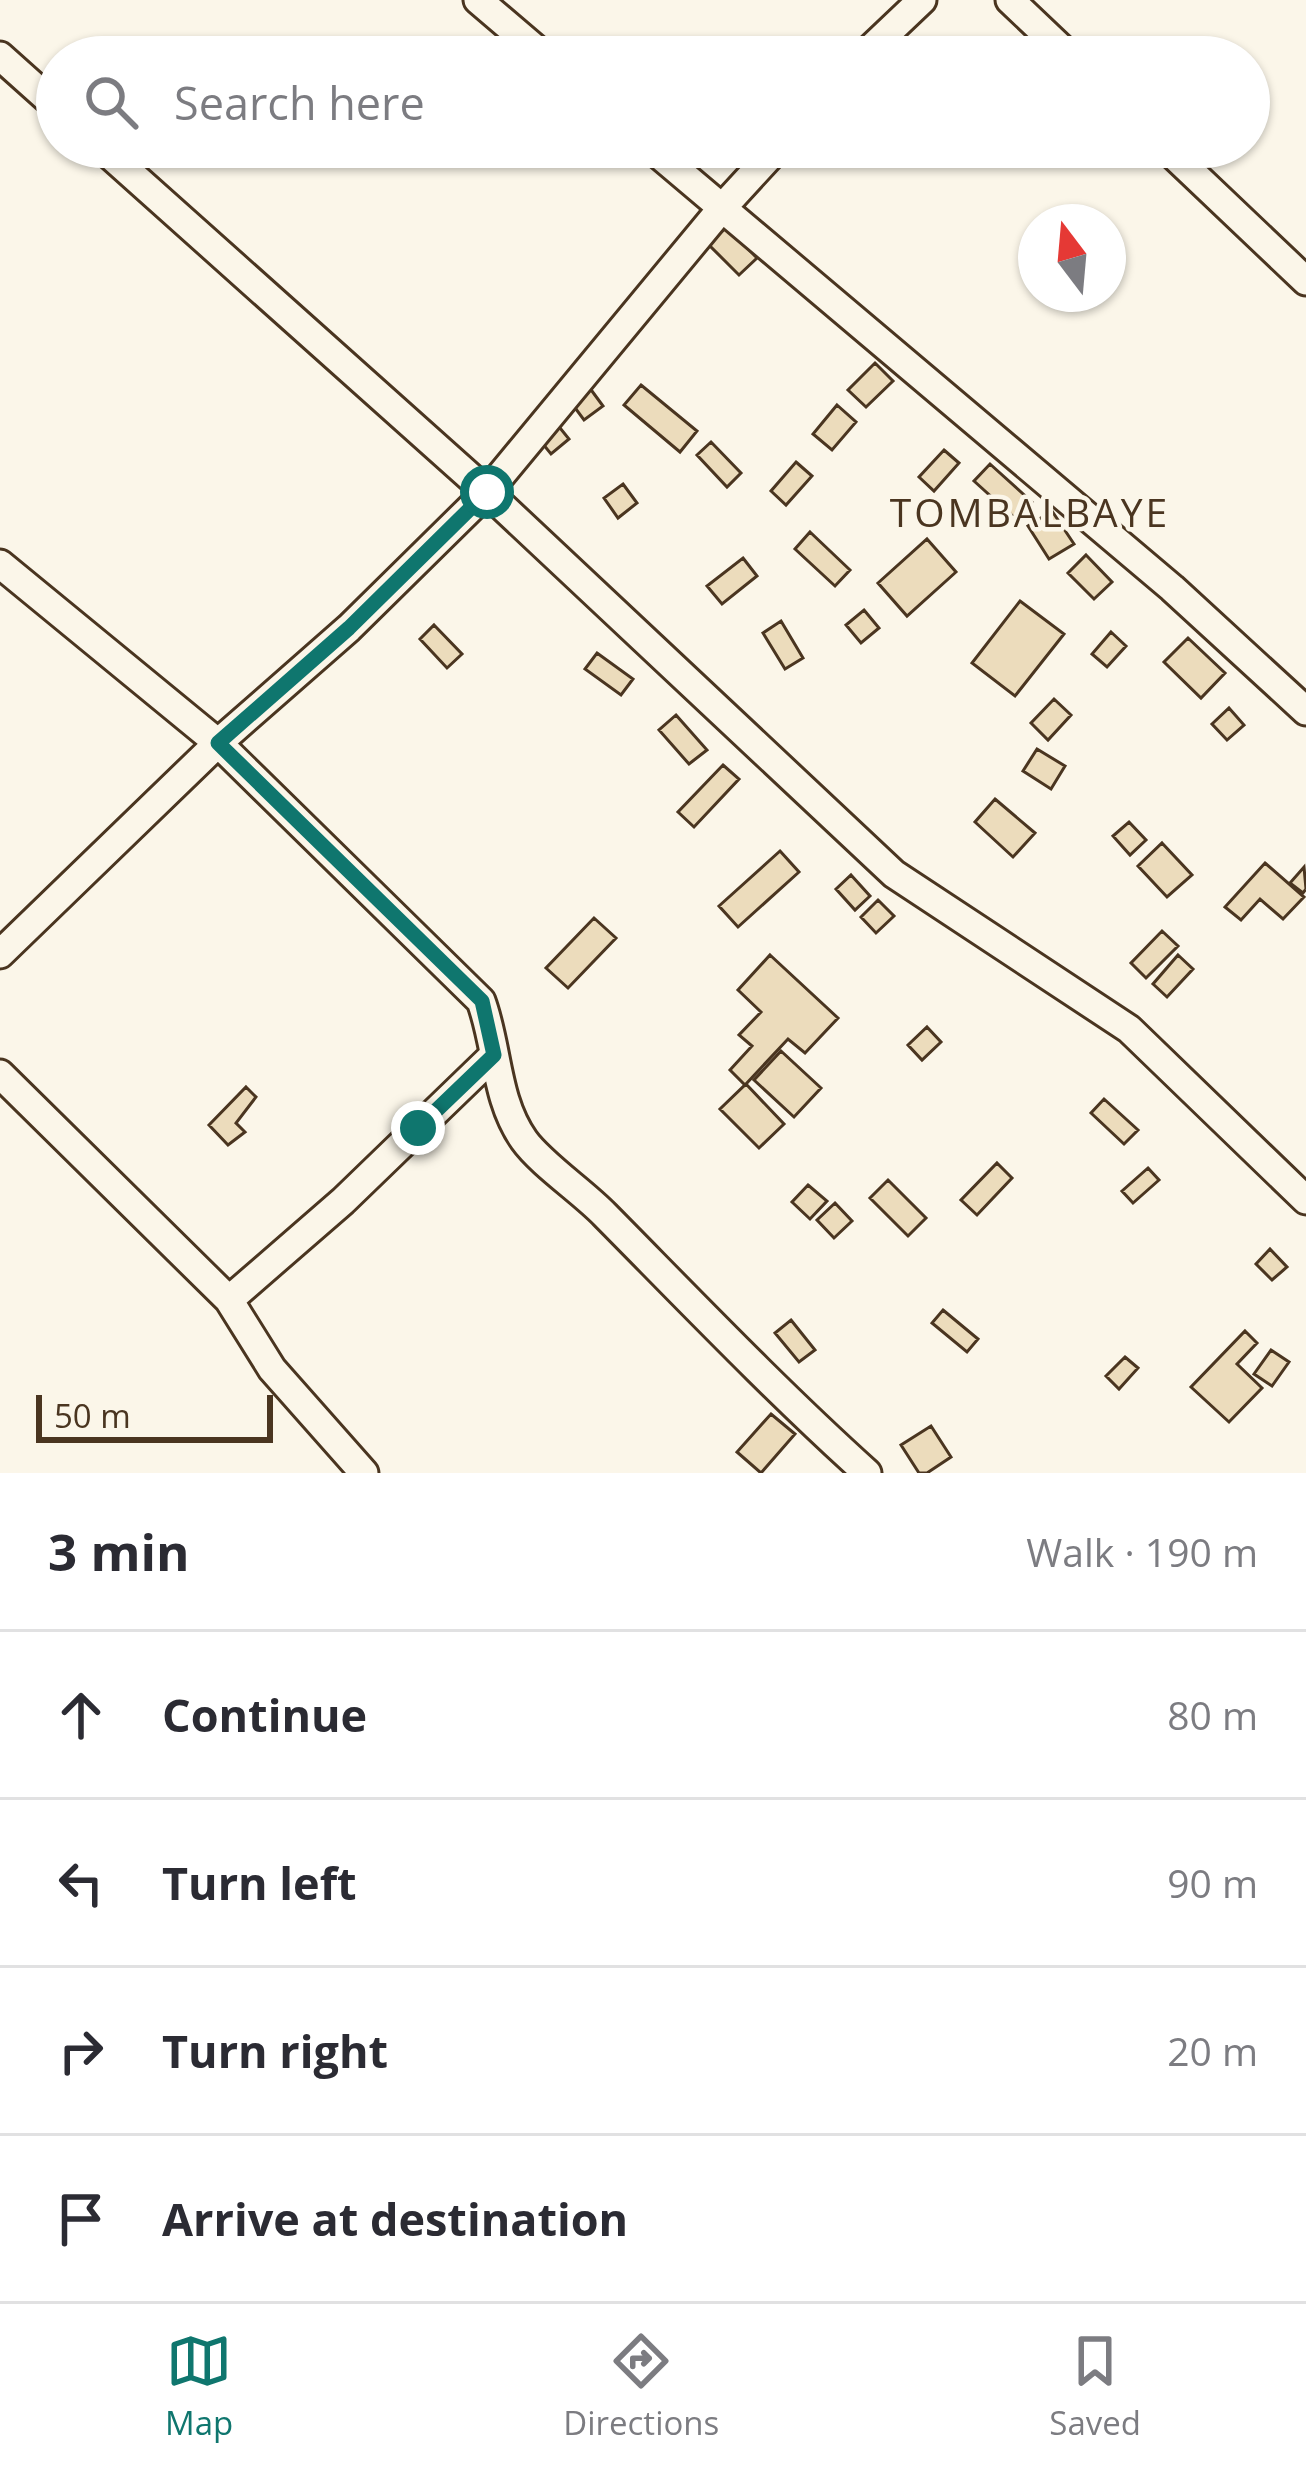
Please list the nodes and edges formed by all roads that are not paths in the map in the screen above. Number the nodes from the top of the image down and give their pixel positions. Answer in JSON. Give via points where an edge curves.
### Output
{"nodes":[{"id":1,"x":478,"y":0,"type":"edge"},
{"id":2,"x":922,"y":0,"type":"edge"},
{"id":3,"x":1010,"y":0,"type":"edge"},
{"id":4,"x":520,"y":36,"type":"edge"},
{"id":5,"x":884,"y":36,"type":"edge"},
{"id":6,"x":1048,"y":36,"type":"edge"},
{"id":7,"x":0,"y":56,"type":"edge"},
{"id":8,"x":36,"y":88,"type":"edge"},
{"id":9,"x":124,"y":168,"type":"edge"},
{"id":10,"x":675,"y":168,"type":"edge"},
{"id":11,"x":759,"y":168,"type":"edge"},
{"id":12,"x":1187,"y":168,"type":"edge"},
{"id":13,"x":722,"y":208,"type":"junction"},
{"id":14,"x":1306,"y":281,"type":"edge"},
{"id":15,"x":487,"y":492,"type":"junction"},
{"id":16,"x":0,"y":564,"type":"edge"},
{"id":17,"x":1306,"y":711,"type":"edge"},
{"id":18,"x":218,"y":743,"type":"junction"},
{"id":19,"x":0,"y":954,"type":"edge"},
{"id":20,"x":494,"y":1055,"type":"junction"},
{"id":21,"x":0,"y":1074,"type":"edge"},
{"id":22,"x":1306,"y":1200,"type":"edge"},
{"id":23,"x":229,"y":1300,"type":"junction"},
{"id":24,"x":364,"y":1473,"type":"edge"},
{"id":25,"x":868,"y":1473,"type":"edge"}],
"edges":[{"from":1,"to":4,"type":"street"},
{"from":2,"to":5,"type":"street"},
{"from":3,"to":6,"type":"street"},
{"from":7,"to":8,"type":"street"},
{"from":9,"to":15,"type":"street"},
{"from":10,"to":13,"type":"street"},
{"from":11,"to":13,"type":"street"},
{"from":12,"to":14,"type":"street"},
{"from":13,"to":15,"type":"street"},
{"from":13,"to":17,"type":"street"},
{"from":15,"to":18,"type":"street"},
{"from":15,"to":22,"type":"street","via":[[894,874],[1129,1029]]},
{"from":16,"to":18,"type":"street"},
{"from":18,"to":19,"type":"street"},
{"from":18,"to":20,"type":"street","via":[[482,1001]]},
{"from":20,"to":23,"type":"street"},
{"from":20,"to":25,"type":"street","via":[[504,1103],[526,1142]]},
{"from":21,"to":23,"type":"street"},
{"from":23,"to":24,"type":"street","via":[[272,1369]]}]}
